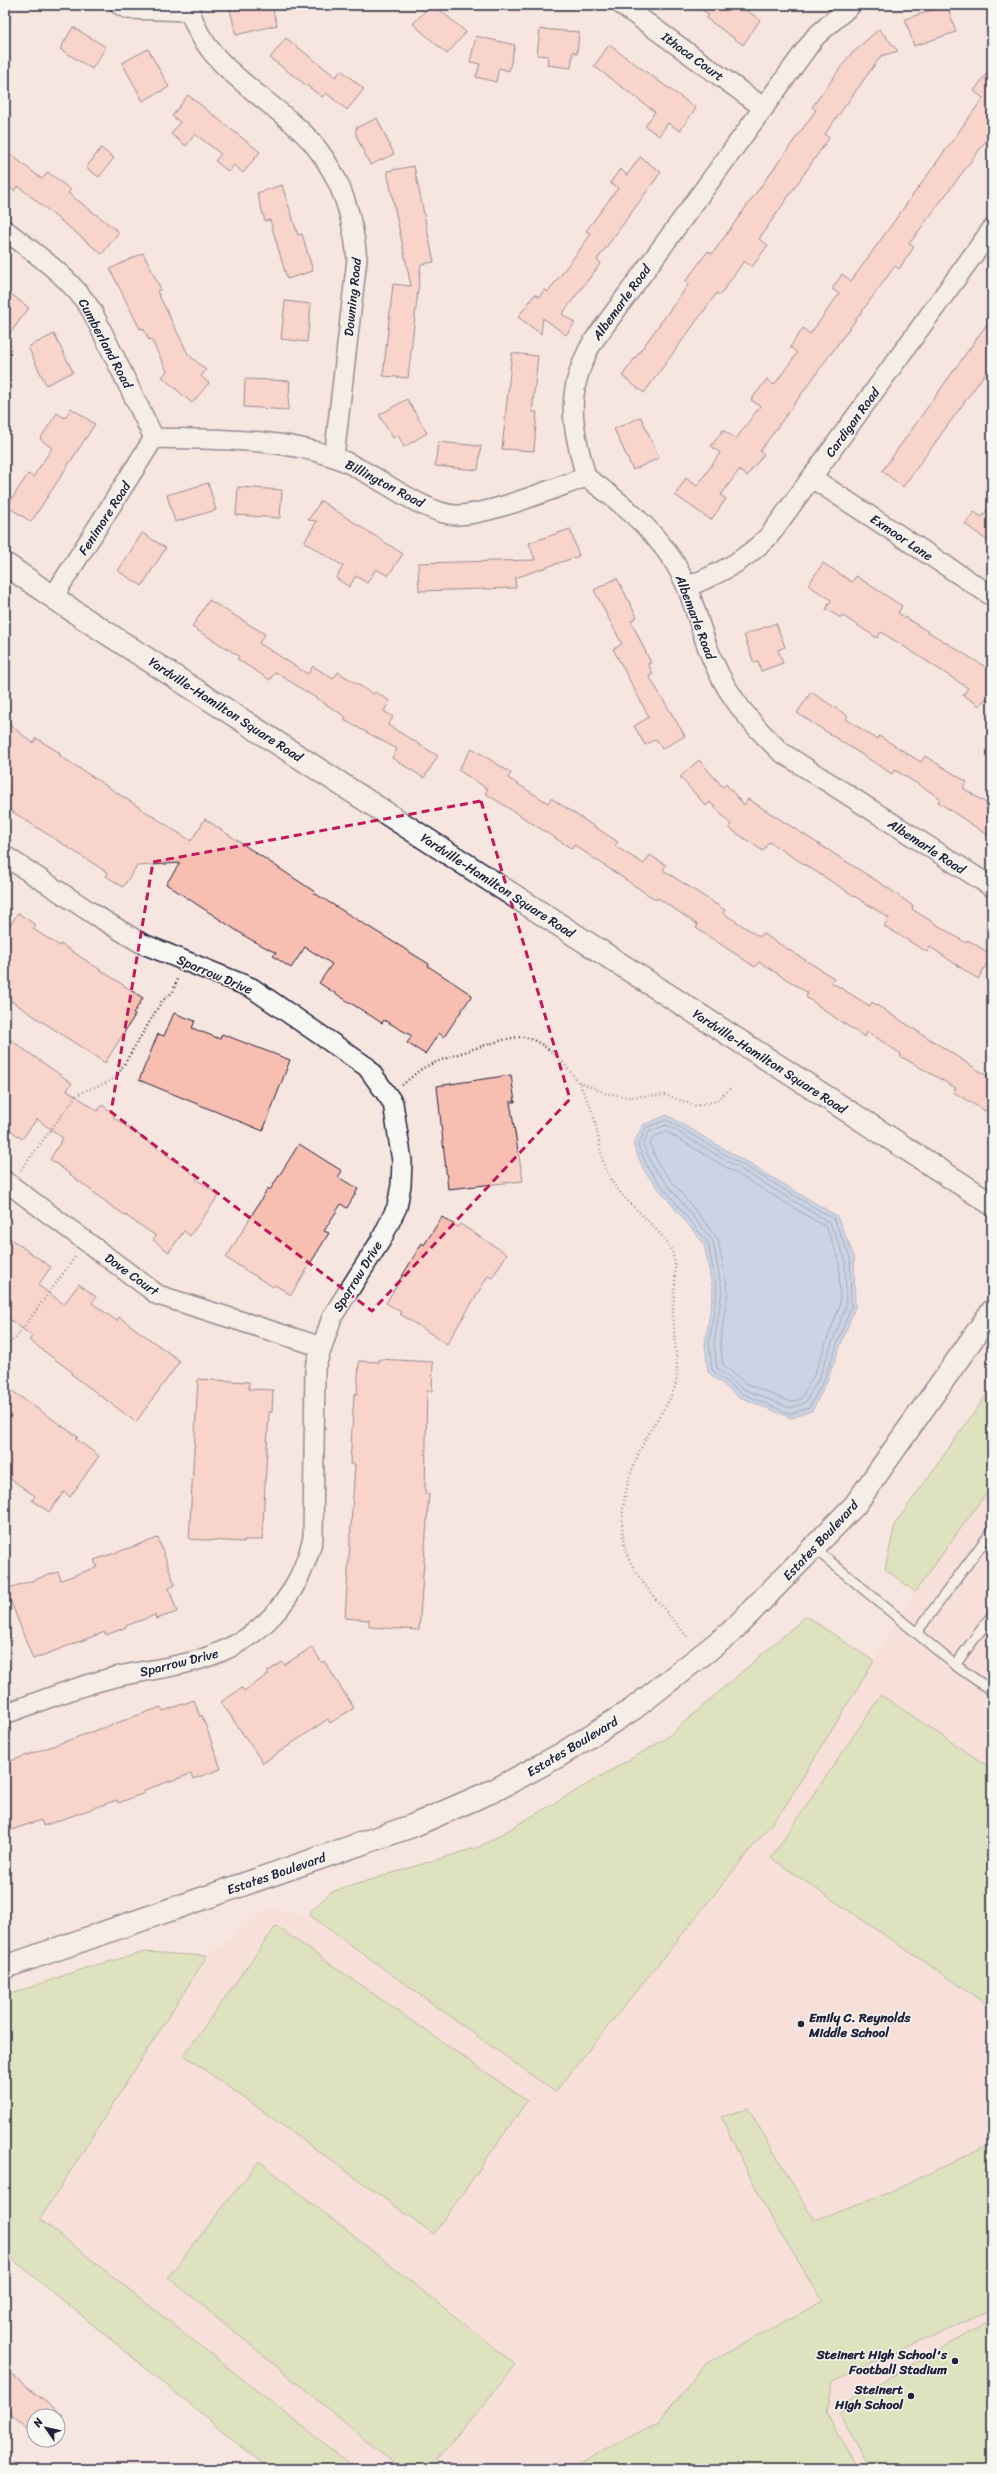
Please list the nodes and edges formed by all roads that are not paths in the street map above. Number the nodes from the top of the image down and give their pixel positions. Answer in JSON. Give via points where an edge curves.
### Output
{"nodes":[{"id":1,"x":120,"y":5,"type":"edge"},
{"id":2,"x":622,"y":5,"type":"edge"},
{"id":3,"x":851,"y":5,"type":"edge"},
{"id":4,"x":190,"y":8,"type":"edge"},
{"id":5,"x":764,"y":108,"type":"junction"},
{"id":6,"x":992,"y":229,"type":"edge"},
{"id":7,"x":5,"y":230,"type":"edge"},
{"id":8,"x":154,"y":438,"type":"junction"},
{"id":9,"x":334,"y":457,"type":"junction"},
{"id":10,"x":586,"y":477,"type":"junction"},
{"id":11,"x":812,"y":478,"type":"junction"},
{"id":12,"x":5,"y":564,"type":"edge"},
{"id":13,"x":687,"y":587,"type":"junction"},
{"id":14,"x":992,"y":596,"type":"edge"},
{"id":15,"x":53,"y":597,"type":"junction"},
{"id":16,"x":5,"y":856,"type":"edge"},
{"id":17,"x":992,"y":887,"type":"edge"},
{"id":18,"x":7,"y":1183,"type":"edge"},
{"id":19,"x":992,"y":1204,"type":"edge"},
{"id":20,"x":992,"y":1311,"type":"edge"},
{"id":21,"x":322,"y":1347,"type":"junction"},
{"id":22,"x":992,"y":1531,"type":"edge"},
{"id":23,"x":814,"y":1548,"type":"junction"},
{"id":24,"x":992,"y":1615,"type":"edge"},
{"id":25,"x":916,"y":1633,"type":"junction"},
{"id":26,"x":955,"y":1665,"type":"junction"},
{"id":27,"x":992,"y":1691,"type":"edge"},
{"id":28,"x":5,"y":1714,"type":"edge"},
{"id":29,"x":5,"y":1967,"type":"edge"}],
"edges":[{"from":1,"to":4,"type":"street","via":[[128,9]]},
{"from":2,"to":5,"type":"street","name":"Ithaca Court"},
{"from":3,"to":5,"type":"street","name":"Albemarle Road","via":[[814,37]]},
{"from":4,"to":9,"type":"street","name":"Downing Road","via":[[203,40],[216,58],[316,147],[334,172],[347,201],[355,231],[357,259]]},
{"from":5,"to":10,"type":"street","name":"Albemarle Road","via":[[605,324],[581,364],[573,388],[572,416]]},
{"from":6,"to":11,"type":"street","name":"Cardigan Road"},
{"from":7,"to":8,"type":"street","name":"Cumberland Road","via":[[80,292],[92,311]]},
{"from":8,"to":9,"type":"street","name":"Billington Road","via":[[262,440]]},
{"from":8,"to":15,"type":"street","name":"Fenimore Road"},
{"from":9,"to":10,"type":"street","name":"Billington Road","via":[[362,469],[435,510],[454,515],[474,514]]},
{"from":10,"to":13,"type":"street","name":"Albemarle Road","via":[[615,498],[655,536],[673,559]]},
{"from":11,"to":13,"type":"street","name":"Cardigan Road","via":[[769,536],[750,554],[726,571]]},
{"from":11,"to":14,"type":"street","name":"Exmoor Lane"},
{"from":12,"to":15,"type":"street","name":"Yardville-Hamilton Square Road"},
{"from":13,"to":17,"type":"street","name":"Albemarle Road","via":[[716,670],[733,701],[755,728],[781,752]]},
{"from":15,"to":19,"type":"street","name":"Yardville-Hamilton Square Road"},
{"from":16,"to":21,"type":"street","name":"Sparrow Drive","via":[[95,916],[141,943],[252,988],[367,1067],[393,1103],[402,1161],[402,1185],[397,1208],[381,1240],[332,1317]]},
{"from":18,"to":21,"type":"street","name":"Dove Court","via":[[158,1295]]},
{"from":20,"to":23,"type":"street","name":"Estates Boulevard","via":[[855,1505]]},
{"from":21,"to":28,"type":"street","name":"Sparrow Drive","via":[[315,1368],[312,1538],[307,1563],[297,1583],[272,1617],[251,1636],[226,1650],[198,1660],[89,1684]]},
{"from":22,"to":25,"type":"lane"},
{"from":23,"to":25,"type":"lane"},
{"from":23,"to":29,"type":"street","name":"Estates Boulevard","via":[[730,1633],[633,1709],[560,1755],[497,1789],[412,1826]]},
{"from":24,"to":26,"type":"lane"},
{"from":25,"to":26,"type":"lane"},
{"from":26,"to":27,"type":"lane"}]}
